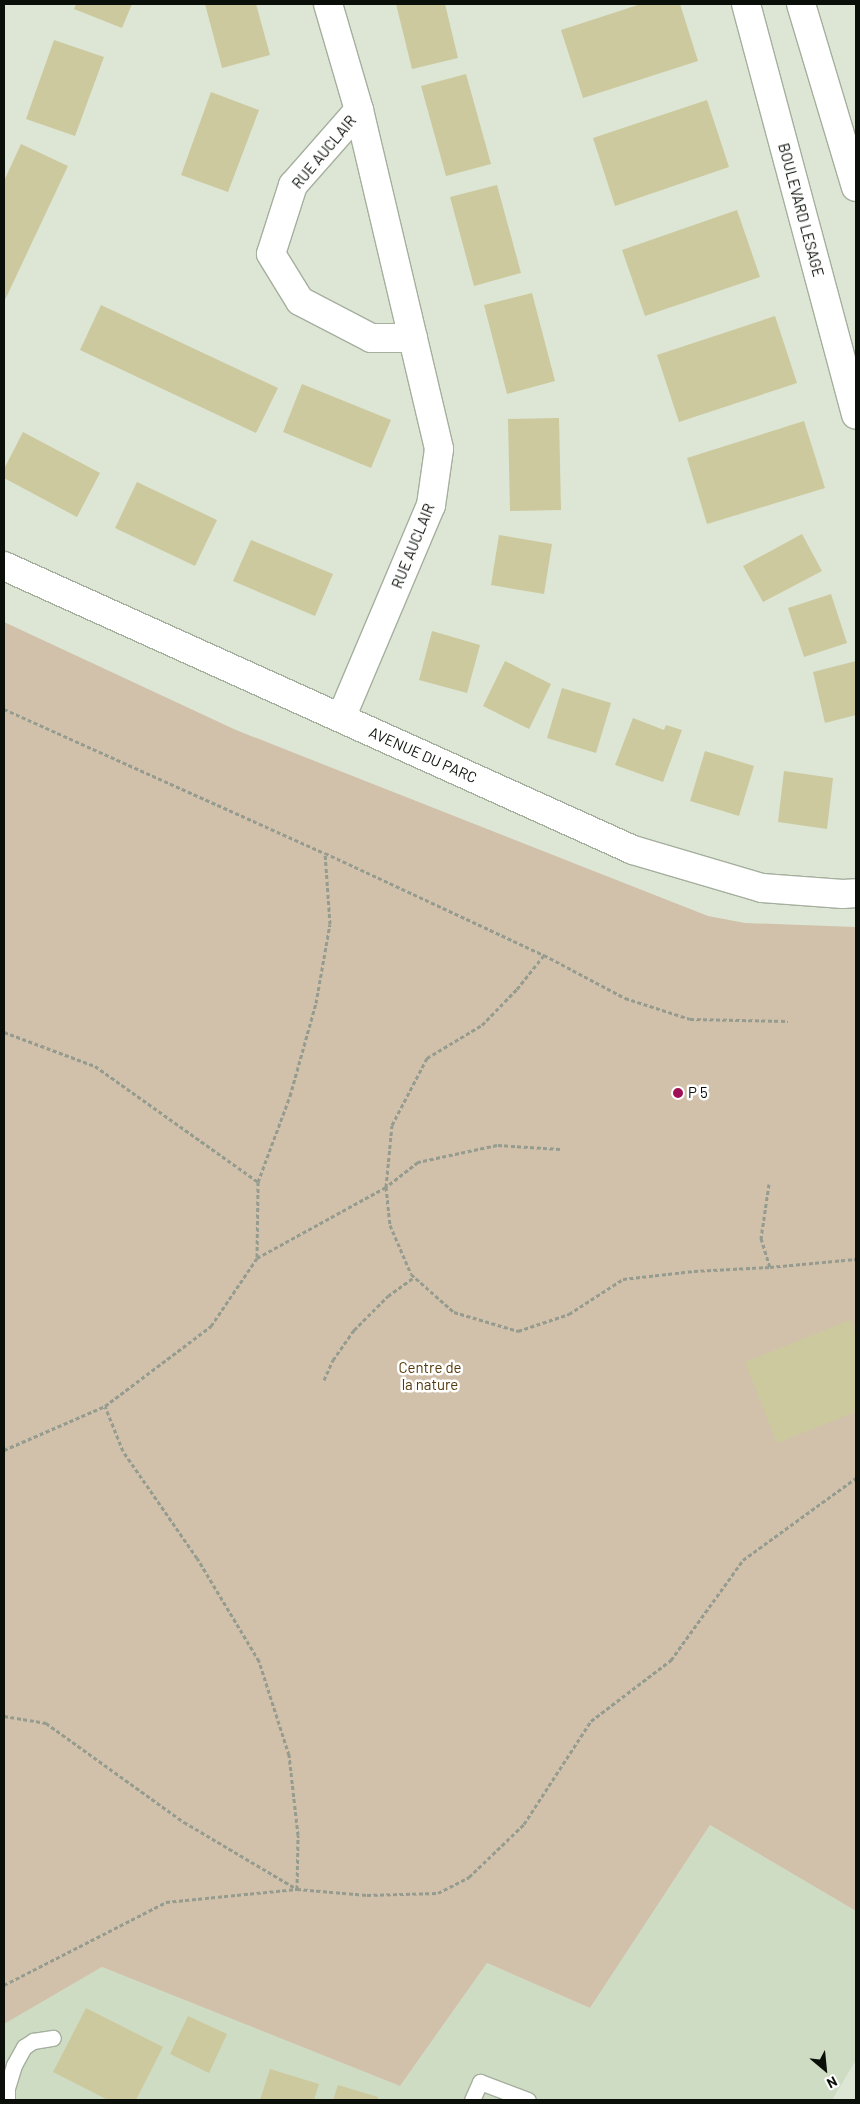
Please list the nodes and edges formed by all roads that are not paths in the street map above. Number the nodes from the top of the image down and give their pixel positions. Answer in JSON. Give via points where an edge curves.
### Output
{"nodes":[{"id":1,"x":328,"y":4,"type":"edge"},
{"id":2,"x":746,"y":4,"type":"edge"},
{"id":3,"x":801,"y":4,"type":"edge"},
{"id":4,"x":359,"y":110,"type":"junction"},
{"id":5,"x":856,"y":186,"type":"edge"},
{"id":6,"x":413,"y":338,"type":"junction"},
{"id":7,"x":856,"y":415,"type":"edge"},
{"id":8,"x":4,"y":566,"type":"edge"},
{"id":9,"x":341,"y":718,"type":"junction"},
{"id":10,"x":856,"y":892,"type":"edge"},
{"id":11,"x":53,"y":2038,"type":"dead end"},
{"id":12,"x":7,"y":2100,"type":"edge"},
{"id":13,"x":472,"y":2100,"type":"edge"},
{"id":14,"x":528,"y":2100,"type":"edge"}],
"edges":[{"from":1,"to":4,"type":"street","name":"RUE AUCLAIR"},
{"from":2,"to":7,"type":"street","name":"BOULEVARD LESAGE"},
{"from":3,"to":5,"type":"street"},
{"from":4,"to":6,"type":"street","name":"RUE AUCLAIR"},
{"from":4,"to":6,"type":"street","name":"RUE AUCLAIR","via":[[293,185],[271,254],[300,301],[371,338]]},
{"from":6,"to":9,"type":"street","name":"RUE AUCLAIR","via":[[439,449],[431,506]]},
{"from":8,"to":9,"type":"street","name":"AVENUE DU PARC"},
{"from":9,"to":10,"type":"street","name":"AVENUE DU PARC","via":[[633,850],[762,888],[843,894]]},
{"from":11,"to":12,"type":"lane","via":[[33,2041],[24,2047],[6,2088]]},
{"from":13,"to":14,"type":"lane","via":[[480,2082]]}]}
